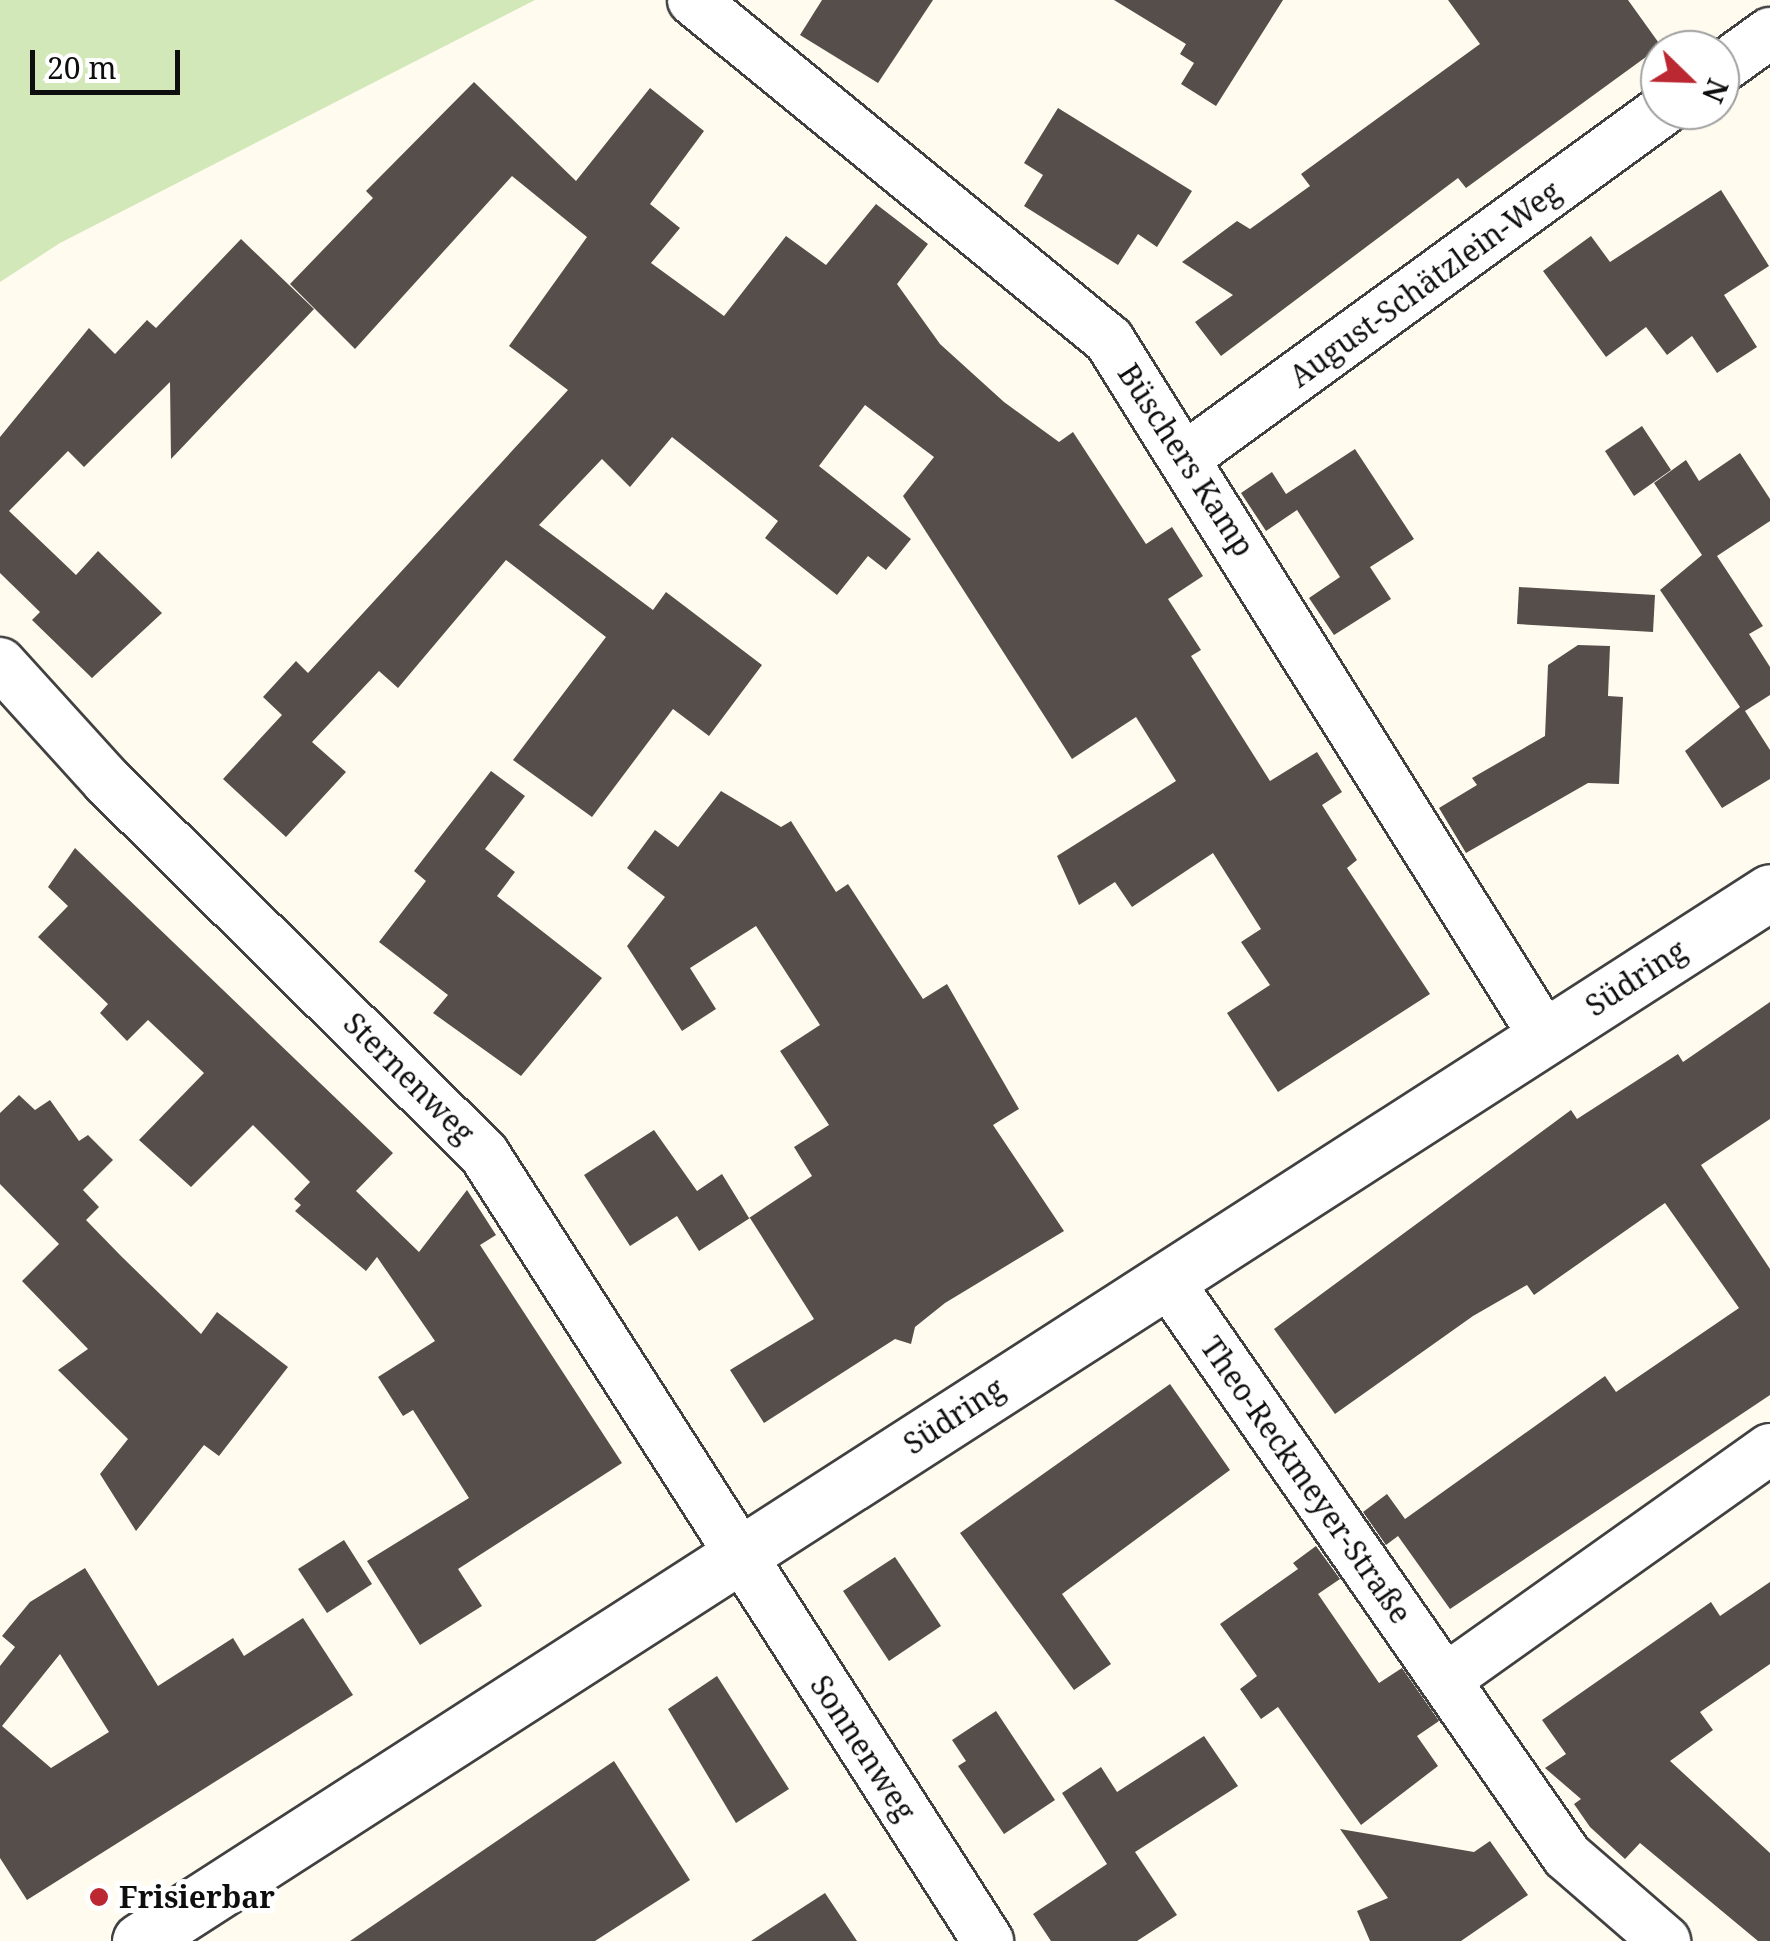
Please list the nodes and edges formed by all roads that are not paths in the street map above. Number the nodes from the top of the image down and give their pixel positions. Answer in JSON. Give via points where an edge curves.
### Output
{"nodes":[{"id":1,"x":693,"y":0,"type":"edge"},
{"id":2,"x":1770,"y":33,"type":"edge"},
{"id":3,"x":1740,"y":55,"type":"edge"},
{"id":4,"x":1640,"y":127,"type":"edge"},
{"id":5,"x":1186,"y":457,"type":"junction"},
{"id":6,"x":0,"y":663,"type":"edge"},
{"id":7,"x":1770,"y":892,"type":"edge"},
{"id":8,"x":1545,"y":1037,"type":"junction"},
{"id":9,"x":1167,"y":1280,"type":"junction"},
{"id":10,"x":1770,"y":1449,"type":"edge"},
{"id":11,"x":738,"y":1556,"type":"junction"},
{"id":12,"x":1446,"y":1679,"type":"junction"},
{"id":13,"x":140,"y":1941,"type":"edge"},
{"id":14,"x":988,"y":1941,"type":"edge"},
{"id":15,"x":1665,"y":1941,"type":"edge"}],
"edges":[{"from":1,"to":5,"type":"street","name":"Büschers Kamp","via":[[1109,340]]},
{"from":2,"to":3,"type":"street"},
{"from":4,"to":5,"type":"street","name":"August-Schätzlein-Weg"},
{"from":5,"to":8,"type":"street","name":"Büschers Kamp"},
{"from":6,"to":11,"type":"street","name":"Sternenweg","via":[[107,781],[484,1154]]},
{"from":7,"to":8,"type":"street","name":"Südring"},
{"from":8,"to":9,"type":"street","name":"Südring"},
{"from":9,"to":11,"type":"street","name":"Südring"},
{"from":9,"to":12,"type":"street","name":"Theo-Reckmeyer-Straße"},
{"from":10,"to":12,"type":"street"},
{"from":11,"to":13,"type":"street","name":"Südring"},
{"from":11,"to":14,"type":"street","name":"Sonnenweg"},
{"from":12,"to":15,"type":"street","name":"Theo-Reckmeyer-Straße","via":[[1568,1856]]}]}
